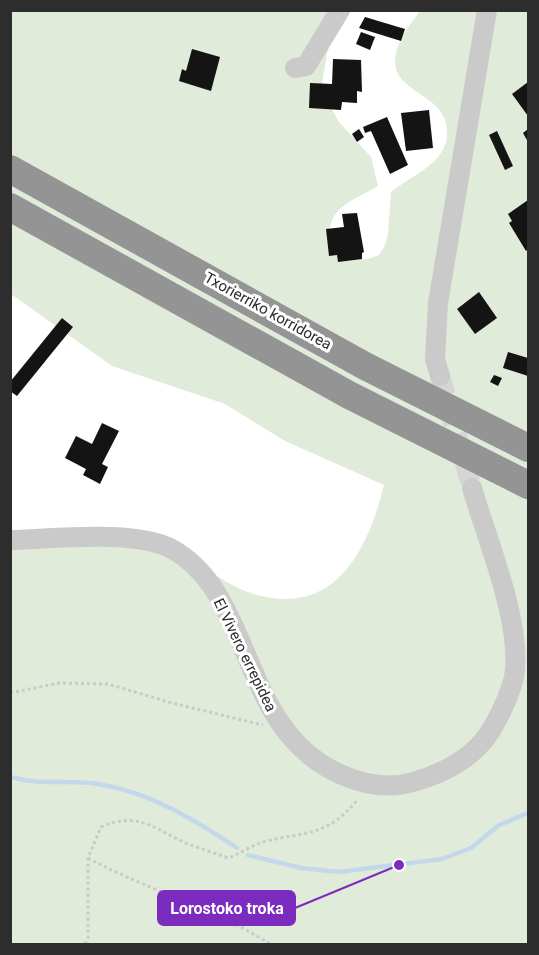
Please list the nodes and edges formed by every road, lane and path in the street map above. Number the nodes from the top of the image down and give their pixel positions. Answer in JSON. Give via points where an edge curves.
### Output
{"nodes":[{"id":1,"x":340,"y":10,"type":"edge"},
{"id":2,"x":487,"y":10,"type":"edge"},
{"id":3,"x":295,"y":68,"type":"dead end"},
{"id":4,"x":10,"y":169,"type":"edge"},
{"id":5,"x":10,"y":207,"type":"edge"},
{"id":6,"x":440,"y":376,"type":"tunnel mouth"},
{"id":7,"x":528,"y":448,"type":"edge"},
{"id":8,"x":528,"y":484,"type":"edge"},
{"id":9,"x":472,"y":488,"type":"tunnel mouth"},
{"id":10,"x":10,"y":540,"type":"edge"},
{"id":11,"x":10,"y":693,"type":"edge"},
{"id":12,"x":280,"y":726,"type":"junction"},
{"id":13,"x":371,"y":784,"type":"junction"},
{"id":14,"x":88,"y":858,"type":"junction"},
{"id":15,"x":85,"y":945,"type":"edge"},
{"id":16,"x":270,"y":945,"type":"edge"}],
"edges":[{"from":1,"to":3,"type":"street","via":[[306,66]]},
{"from":2,"to":6,"type":"street","via":[[438,303],[435,359]]},
{"from":4,"to":7,"type":"highway","name":"Txorierriko korridorea","via":[[365,366]]},
{"from":5,"to":8,"type":"highway","via":[[349,395]]},
{"from":9,"to":13,"type":"street","name":"El Vivero errepidea","via":[[508,607],[514,643],[514,676],[506,705],[474,750],[452,768],[406,784]]},
{"from":10,"to":12,"type":"street","name":"El Vivero errepidea","via":[[130,538],[172,549],[207,581],[228,615]]},
{"from":11,"to":12,"type":"path","via":[[59,683],[108,684],[183,706]]},
{"from":12,"to":13,"type":"street","name":"El Vivero errepidea","via":[[311,757],[356,781]]},
{"from":13,"to":14,"type":"path","via":[[348,812],[316,832],[265,841],[228,858],[188,844],[147,823],[118,820],[101,827]]},
{"from":14,"to":15,"type":"path"},
{"from":14,"to":16,"type":"path","via":[[243,927]]}]}
